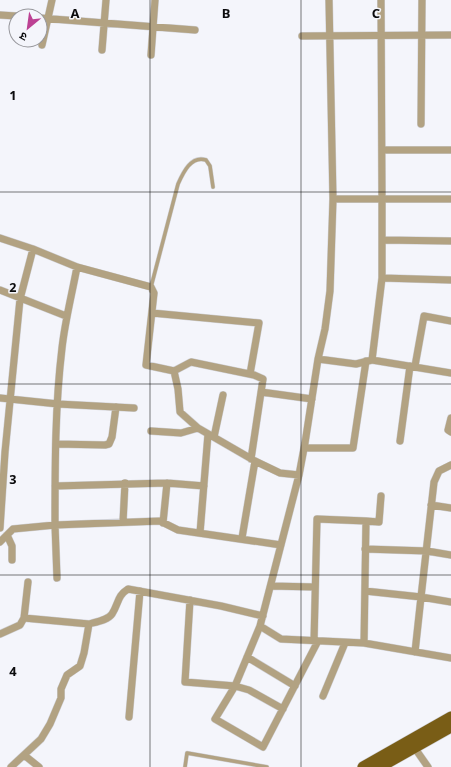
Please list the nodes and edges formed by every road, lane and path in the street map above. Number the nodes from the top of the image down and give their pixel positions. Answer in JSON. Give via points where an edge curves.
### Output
{"nodes":[{"id":1,"x":52,"y":0,"type":"edge"},
{"id":2,"x":106,"y":0,"type":"edge"},
{"id":3,"x":155,"y":0,"type":"edge"},
{"id":4,"x":329,"y":0,"type":"edge"},
{"id":5,"x":381,"y":0,"type":"edge"},
{"id":6,"x":422,"y":0,"type":"edge"},
{"id":7,"x":48,"y":19,"type":"joint"},
{"id":8,"x":104,"y":23,"type":"junction"},
{"id":9,"x":153,"y":27,"type":"junction"},
{"id":10,"x":195,"y":30,"type":"dead end"},
{"id":11,"x":451,"y":35,"type":"edge"},
{"id":12,"x":302,"y":36,"type":"dead end"},
{"id":13,"x":329,"y":36,"type":"junction"},
{"id":14,"x":381,"y":36,"type":"junction"},
{"id":15,"x":422,"y":36,"type":"junction"},
{"id":16,"x":102,"y":50,"type":"dead end"},
{"id":17,"x":151,"y":55,"type":"dead end"},
{"id":18,"x":421,"y":124,"type":"dead end"},
{"id":19,"x":382,"y":150,"type":"junction"},
{"id":20,"x":451,"y":150,"type":"edge"},
{"id":21,"x":213,"y":187,"type":"dead end"},
{"id":22,"x":333,"y":199,"type":"junction"},
{"id":23,"x":382,"y":199,"type":"junction"},
{"id":24,"x":451,"y":199,"type":"edge"},
{"id":25,"x":0,"y":238,"type":"edge"},
{"id":26,"x":382,"y":240,"type":"junction"},
{"id":27,"x":451,"y":241,"type":"edge"},
{"id":28,"x":34,"y":249,"type":"junction"},
{"id":29,"x":77,"y":267,"type":"junction"},
{"id":30,"x":382,"y":278,"type":"junction"},
{"id":31,"x":451,"y":280,"type":"edge"},
{"id":32,"x":151,"y":287,"type":"junction"},
{"id":33,"x":0,"y":290,"type":"edge"},
{"id":34,"x":20,"y":299,"type":"junction"},
{"id":35,"x":152,"y":313,"type":"junction"},
{"id":36,"x":66,"y":316,"type":"junction"},
{"id":37,"x":451,"y":321,"type":"edge"},
{"id":38,"x":318,"y":360,"type":"junction"},
{"id":39,"x":369,"y":360,"type":"junction"},
{"id":40,"x":412,"y":366,"type":"junction"},
{"id":41,"x":174,"y":371,"type":"junction"},
{"id":42,"x":451,"y":373,"type":"edge"},
{"id":43,"x":250,"y":374,"type":"junction"},
{"id":44,"x":260,"y":392,"type":"junction"},
{"id":45,"x":223,"y":395,"type":"dead end"},
{"id":46,"x":0,"y":398,"type":"edge"},
{"id":47,"x":10,"y":398,"type":"junction"},
{"id":48,"x":312,"y":400,"type":"junction"},
{"id":49,"x":58,"y":404,"type":"junction"},
{"id":50,"x":116,"y":407,"type":"junction"},
{"id":51,"x":134,"y":408,"type":"dead end"},
{"id":52,"x":451,"y":418,"type":"edge"},
{"id":53,"x":198,"y":428,"type":"junction"},
{"id":54,"x":151,"y":431,"type":"dead end"},
{"id":55,"x":451,"y":432,"type":"edge"},
{"id":56,"x":211,"y":436,"type":"junction"},
{"id":57,"x":400,"y":441,"type":"dead end"},
{"id":58,"x":56,"y":444,"type":"junction"},
{"id":59,"x":3,"y":445,"type":"edge"},
{"id":60,"x":304,"y":448,"type":"junction"},
{"id":61,"x":253,"y":460,"type":"junction"},
{"id":62,"x":451,"y":465,"type":"edge"},
{"id":63,"x":299,"y":475,"type":"junction"},
{"id":64,"x":125,"y":483,"type":"junction"},
{"id":65,"x":167,"y":483,"type":"junction"},
{"id":66,"x":55,"y":486,"type":"junction"},
{"id":67,"x":204,"y":486,"type":"junction"},
{"id":68,"x":1,"y":492,"type":"edge"},
{"id":69,"x":381,"y":496,"type":"dead end"},
{"id":70,"x":431,"y":505,"type":"junction"},
{"id":71,"x":451,"y":508,"type":"edge"},
{"id":72,"x":366,"y":521,"type":"junction"},
{"id":73,"x":123,"y":522,"type":"junction"},
{"id":74,"x":163,"y":522,"type":"junction"},
{"id":75,"x":55,"y":525,"type":"junction"},
{"id":76,"x":0,"y":528,"type":"edge"},
{"id":77,"x":200,"y":533,"type":"junction"},
{"id":78,"x":7,"y":535,"type":"junction"},
{"id":79,"x":242,"y":538,"type":"junction"},
{"id":80,"x":0,"y":542,"type":"edge"},
{"id":81,"x":281,"y":545,"type":"junction"},
{"id":82,"x":365,"y":549,"type":"junction"},
{"id":83,"x":426,"y":551,"type":"junction"},
{"id":84,"x":451,"y":555,"type":"edge"},
{"id":85,"x":12,"y":560,"type":"dead end"},
{"id":86,"x":57,"y":578,"type":"dead end"},
{"id":87,"x":28,"y":582,"type":"dead end"},
{"id":88,"x":270,"y":586,"type":"junction"},
{"id":89,"x":315,"y":588,"type":"junction"},
{"id":90,"x":140,"y":591,"type":"junction"},
{"id":91,"x":365,"y":591,"type":"junction"},
{"id":92,"x":421,"y":597,"type":"junction"},
{"id":93,"x":190,"y":600,"type":"junction"},
{"id":94,"x":451,"y":602,"type":"edge"},
{"id":95,"x":263,"y":616,"type":"junction"},
{"id":96,"x":24,"y":618,"type":"junction"},
{"id":97,"x":88,"y":624,"type":"junction"},
{"id":98,"x":260,"y":626,"type":"junction"},
{"id":99,"x":0,"y":634,"type":"edge"},
{"id":100,"x":316,"y":641,"type":"junction"},
{"id":101,"x":344,"y":642,"type":"junction"},
{"id":102,"x":364,"y":643,"type":"junction"},
{"id":103,"x":414,"y":652,"type":"junction"},
{"id":104,"x":247,"y":657,"type":"junction"},
{"id":105,"x":451,"y":658,"type":"edge"},
{"id":106,"x":235,"y":686,"type":"junction"},
{"id":107,"x":295,"y":686,"type":"junction"},
{"id":108,"x":323,"y":696,"type":"dead end"},
{"id":109,"x":283,"y":709,"type":"junction"},
{"id":110,"x":129,"y":717,"type":"dead end"},
{"id":111,"x":451,"y":717,"type":"edge"},
{"id":112,"x":451,"y":727,"type":"edge"},
{"id":113,"x":414,"y":747,"type":"junction"},
{"id":114,"x":24,"y":755,"type":"junction"},
{"id":115,"x":11,"y":767,"type":"edge"},
{"id":116,"x":39,"y":767,"type":"edge"},
{"id":117,"x":184,"y":767,"type":"edge"},
{"id":118,"x":267,"y":767,"type":"edge"},
{"id":119,"x":363,"y":767,"type":"edge"},
{"id":120,"x":380,"y":767,"type":"edge"},
{"id":121,"x":428,"y":767,"type":"edge"}],
"edges":[{"from":1,"to":7,"type":"street"},
{"from":2,"to":8,"type":"street"},
{"from":3,"to":9,"type":"street"},
{"from":4,"to":13,"type":"street"},
{"from":5,"to":14,"type":"street"},
{"from":6,"to":15,"type":"street"},
{"from":7,"to":8,"type":"street"},
{"from":8,"to":9,"type":"street"},
{"from":8,"to":16,"type":"street"},
{"from":9,"to":10,"type":"street"},
{"from":9,"to":17,"type":"street"},
{"from":11,"to":15,"type":"street"},
{"from":12,"to":13,"type":"street"},
{"from":13,"to":14,"type":"street"},
{"from":13,"to":22,"type":"street"},
{"from":14,"to":15,"type":"street"},
{"from":14,"to":19,"type":"street"},
{"from":15,"to":18,"type":"street"},
{"from":19,"to":20,"type":"street"},
{"from":19,"to":23,"type":"street"},
{"from":21,"to":32,"type":"lane","via":[[210,166],[206,160],[197,159],[184,171],[178,184]]},
{"from":22,"to":23,"type":"street"},
{"from":22,"to":38,"type":"street","via":[[330,291]]},
{"from":23,"to":24,"type":"street"},
{"from":23,"to":26,"type":"street"},
{"from":25,"to":28,"type":"street"},
{"from":26,"to":27,"type":"street"},
{"from":26,"to":30,"type":"street"},
{"from":28,"to":29,"type":"street"},
{"from":28,"to":34,"type":"street"},
{"from":29,"to":32,"type":"street"},
{"from":29,"to":36,"type":"street"},
{"from":30,"to":31,"type":"street"},
{"from":30,"to":39,"type":"street"},
{"from":32,"to":35,"type":"street","via":[[154,293]]},
{"from":33,"to":34,"type":"street"},
{"from":34,"to":36,"type":"street"},
{"from":34,"to":47,"type":"street"},
{"from":35,"to":41,"type":"street","via":[[146,365]]},
{"from":35,"to":43,"type":"street","via":[[259,323]]},
{"from":36,"to":49,"type":"street"},
{"from":37,"to":40,"type":"street","via":[[424,316]]},
{"from":38,"to":39,"type":"street","via":[[356,364]]},
{"from":38,"to":48,"type":"street"},
{"from":39,"to":40,"type":"street"},
{"from":39,"to":60,"type":"street","via":[[353,448]]},
{"from":40,"to":42,"type":"street"},
{"from":40,"to":57,"type":"street"},
{"from":41,"to":43,"type":"street","via":[[191,362]]},
{"from":41,"to":53,"type":"street","via":[[180,412]]},
{"from":43,"to":44,"type":"street","via":[[262,379]]},
{"from":44,"to":48,"type":"street"},
{"from":44,"to":61,"type":"street"},
{"from":45,"to":56,"type":"street"},
{"from":46,"to":47,"type":"street"},
{"from":47,"to":49,"type":"street"},
{"from":47,"to":59,"type":"street"},
{"from":48,"to":60,"type":"street"},
{"from":49,"to":50,"type":"street"},
{"from":49,"to":58,"type":"street"},
{"from":50,"to":51,"type":"street"},
{"from":50,"to":58,"type":"street","via":[[109,444]]},
{"from":52,"to":55,"type":"street","via":[[448,430]]},
{"from":53,"to":54,"type":"street","via":[[181,433]]},
{"from":53,"to":56,"type":"street"},
{"from":56,"to":61,"type":"street"},
{"from":56,"to":67,"type":"street"},
{"from":58,"to":66,"type":"street"},
{"from":59,"to":68,"type":"street"},
{"from":60,"to":63,"type":"street"},
{"from":61,"to":63,"type":"street","via":[[280,473]]},
{"from":61,"to":79,"type":"street"},
{"from":62,"to":70,"type":"street","via":[[439,471],[434,482]]},
{"from":63,"to":81,"type":"street"},
{"from":64,"to":65,"type":"street"},
{"from":64,"to":66,"type":"street"},
{"from":64,"to":73,"type":"street"},
{"from":65,"to":67,"type":"street"},
{"from":65,"to":74,"type":"street"},
{"from":66,"to":75,"type":"street"},
{"from":67,"to":77,"type":"street"},
{"from":68,"to":76,"type":"street"},
{"from":69,"to":72,"type":"street","via":[[379,522]]},
{"from":70,"to":71,"type":"street"},
{"from":70,"to":83,"type":"street"},
{"from":72,"to":82,"type":"street"},
{"from":72,"to":89,"type":"street","via":[[317,519]]},
{"from":73,"to":74,"type":"street"},
{"from":73,"to":75,"type":"street"},
{"from":74,"to":77,"type":"street","via":[[178,530]]},
{"from":75,"to":78,"type":"street","via":[[13,529]]},
{"from":75,"to":86,"type":"street"},
{"from":77,"to":79,"type":"street"},
{"from":78,"to":80,"type":"street"},
{"from":78,"to":85,"type":"street","via":[[12,546]]},
{"from":79,"to":81,"type":"street"},
{"from":81,"to":88,"type":"street"},
{"from":82,"to":83,"type":"street"},
{"from":82,"to":91,"type":"street"},
{"from":83,"to":84,"type":"street"},
{"from":83,"to":92,"type":"street"},
{"from":87,"to":96,"type":"street"},
{"from":88,"to":89,"type":"street"},
{"from":88,"to":95,"type":"street"},
{"from":89,"to":100,"type":"street"},
{"from":90,"to":93,"type":"street"},
{"from":90,"to":97,"type":"street","via":[[128,589],[121,593],[112,615]]},
{"from":90,"to":110,"type":"street"},
{"from":91,"to":92,"type":"street"},
{"from":91,"to":102,"type":"street"},
{"from":92,"to":94,"type":"street"},
{"from":92,"to":103,"type":"street"},
{"from":93,"to":95,"type":"street"},
{"from":93,"to":106,"type":"street","via":[[185,682]]},
{"from":95,"to":98,"type":"street"},
{"from":96,"to":97,"type":"street"},
{"from":96,"to":99,"type":"street","via":[[20,625]]},
{"from":97,"to":114,"type":"street","via":[[80,666],[67,675],[50,724],[41,739]]},
{"from":98,"to":100,"type":"street","via":[[281,639]]},
{"from":98,"to":104,"type":"street"},
{"from":100,"to":101,"type":"street"},
{"from":100,"to":107,"type":"street"},
{"from":101,"to":102,"type":"street"},
{"from":101,"to":108,"type":"street"},
{"from":102,"to":103,"type":"street"},
{"from":103,"to":105,"type":"street"},
{"from":104,"to":106,"type":"street"},
{"from":104,"to":107,"type":"street"},
{"from":106,"to":109,"type":"street","via":[[249,690]]},
{"from":106,"to":109,"type":"street","via":[[215,719],[263,747]]},
{"from":107,"to":109,"type":"street"},
{"from":111,"to":119,"type":"main road"},
{"from":112,"to":113,"type":"main road"},
{"from":113,"to":120,"type":"main road"},
{"from":113,"to":121,"type":"street"},
{"from":114,"to":115,"type":"street"},
{"from":114,"to":116,"type":"street"},
{"from":117,"to":118,"type":"lane","via":[[187,753]]}]}
